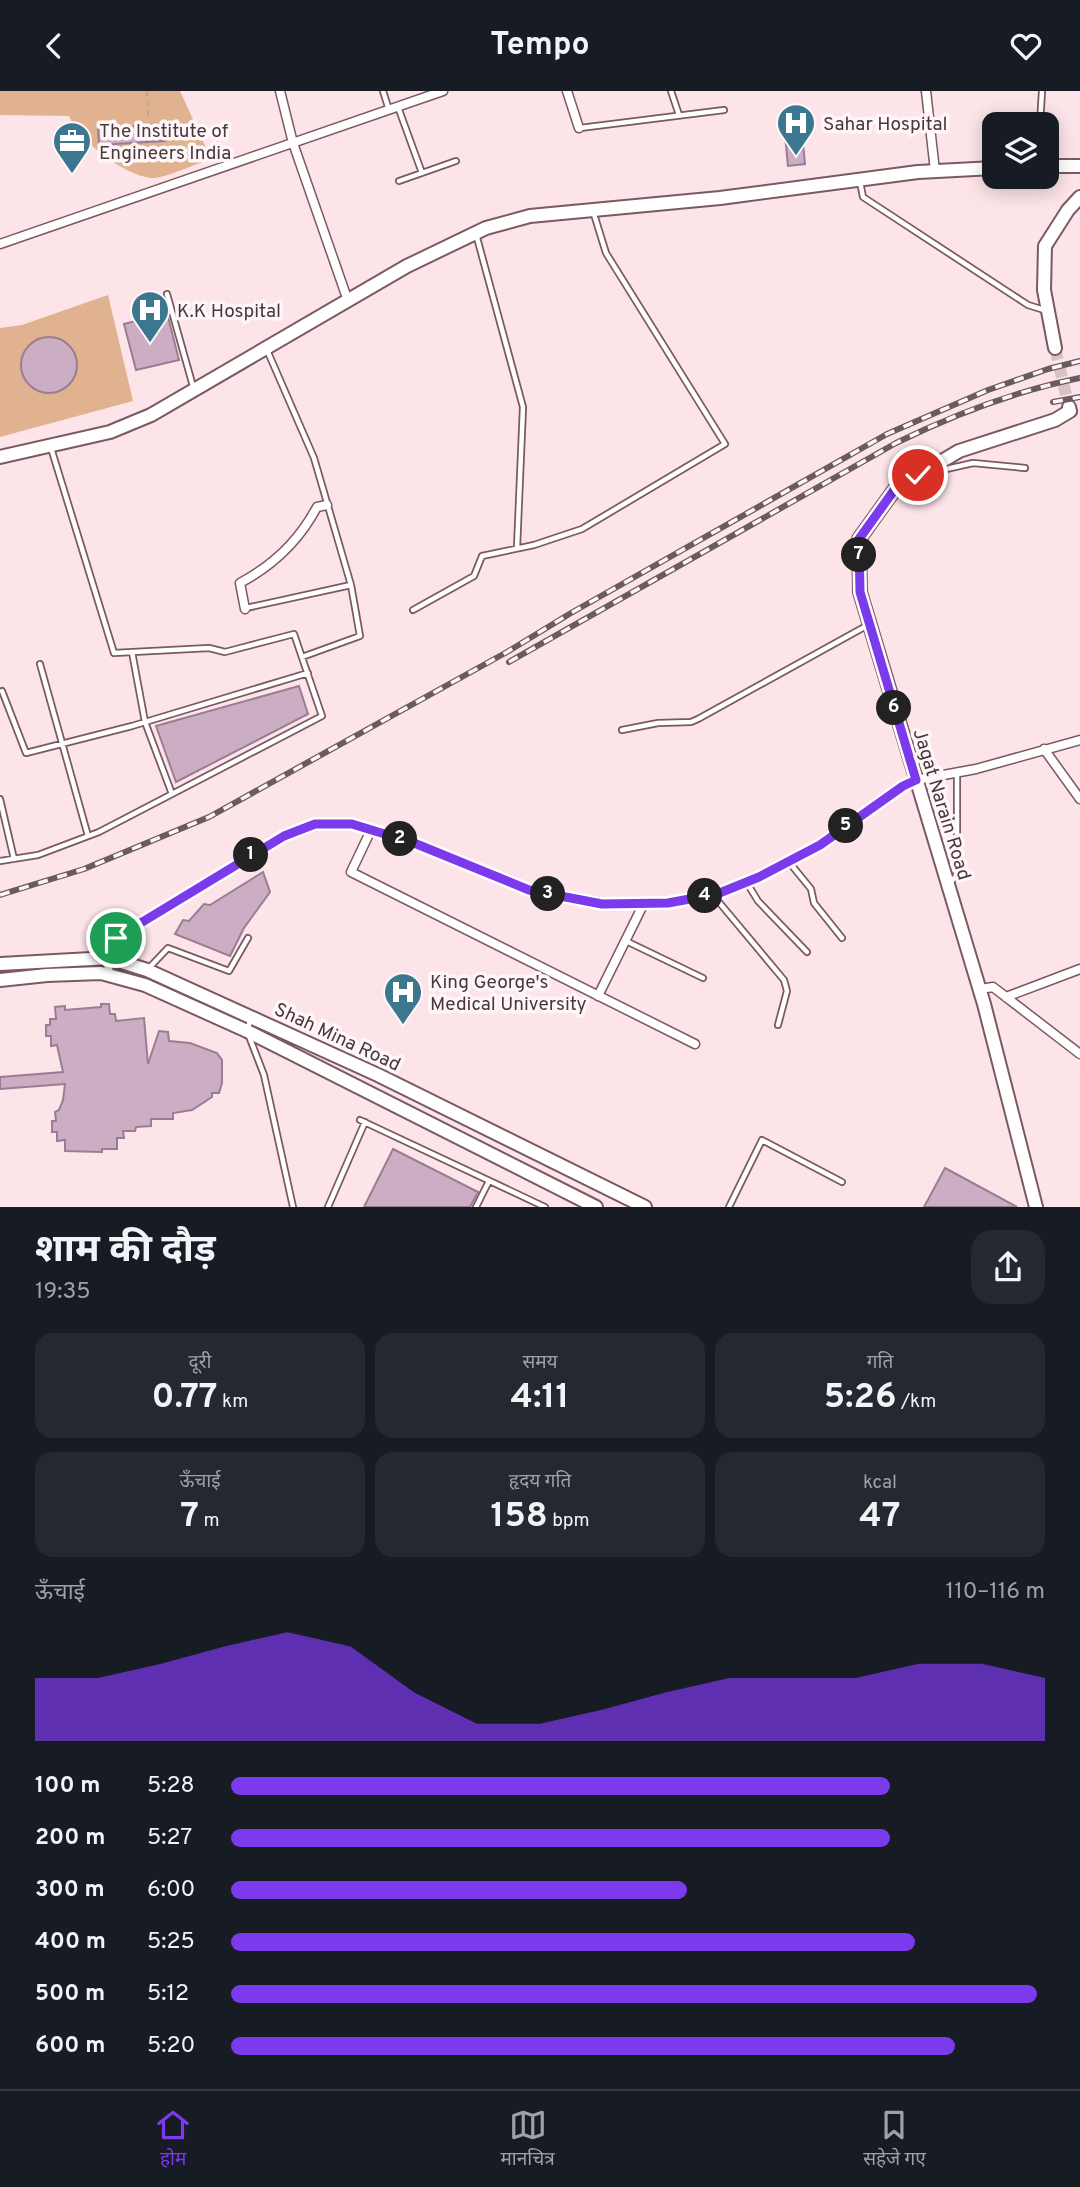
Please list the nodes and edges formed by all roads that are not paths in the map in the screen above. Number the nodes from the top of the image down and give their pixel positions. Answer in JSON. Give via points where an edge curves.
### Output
{"nodes":[{"id":1,"x":280,"y":91,"type":"edge"},
{"id":2,"x":383,"y":91,"type":"edge"},
{"id":3,"x":443,"y":91,"type":"edge"},
{"id":4,"x":567,"y":91,"type":"edge"},
{"id":5,"x":671,"y":91,"type":"edge"},
{"id":6,"x":926,"y":91,"type":"edge"},
{"id":7,"x":1042,"y":91,"type":"edge"},
{"id":8,"x":393,"y":108,"type":"junction"},
{"id":9,"x":724,"y":110,"type":"dead end"},
{"id":10,"x":1041,"y":112,"type":"edge"},
{"id":11,"x":679,"y":115,"type":"junction"},
{"id":12,"x":579,"y":128,"type":"joint"},
{"id":13,"x":293,"y":143,"type":"junction"},
{"id":14,"x":456,"y":161,"type":"dead end"},
{"id":15,"x":1059,"y":166,"type":"edge"},
{"id":16,"x":1080,"y":166,"type":"edge"},
{"id":17,"x":982,"y":169,"type":"edge"},
{"id":18,"x":935,"y":171,"type":"junction"},
{"id":19,"x":422,"y":173,"type":"junction"},
{"id":20,"x":860,"y":180,"type":"junction"},
{"id":21,"x":399,"y":181,"type":"dead end"},
{"id":22,"x":1080,"y":197,"type":"edge"},
{"id":23,"x":593,"y":210,"type":"junction"},
{"id":24,"x":476,"y":233,"type":"junction"},
{"id":25,"x":0,"y":244,"type":"edge"},
{"id":26,"x":167,"y":294,"type":"dead end"},
{"id":27,"x":348,"y":301,"type":"junction"},
{"id":28,"x":1048,"y":311,"type":"junction"},
{"id":29,"x":1055,"y":348,"type":"tunnel mouth"},
{"id":30,"x":267,"y":349,"type":"junction"},
{"id":31,"x":194,"y":390,"type":"junction"},
{"id":32,"x":1073,"y":410,"type":"edge"},
{"id":33,"x":50,"y":445,"type":"junction"},
{"id":34,"x":0,"y":457,"type":"edge"},
{"id":35,"x":1025,"y":468,"type":"dead end"},
{"id":36,"x":918,"y":475,"type":"junction"},
{"id":37,"x":327,"y":505,"type":"junction"},
{"id":38,"x":517,"y":548,"type":"junction"},
{"id":39,"x":351,"y":585,"type":"junction"},
{"id":40,"x":245,"y":608,"type":"joint"},
{"id":41,"x":413,"y":610,"type":"dead end"},
{"id":42,"x":869,"y":624,"type":"junction"},
{"id":43,"x":132,"y":652,"type":"junction"},
{"id":44,"x":302,"y":657,"type":"junction"},
{"id":45,"x":40,"y":664,"type":"dead end"},
{"id":46,"x":308,"y":673,"type":"junction"},
{"id":47,"x":0,"y":694,"type":"edge"},
{"id":48,"x":145,"y":722,"type":"junction"},
{"id":49,"x":622,"y":730,"type":"dead end"},
{"id":50,"x":1080,"y":740,"type":"edge"},
{"id":51,"x":63,"y":744,"type":"junction"},
{"id":52,"x":1044,"y":749,"type":"junction"},
{"id":53,"x":957,"y":773,"type":"junction"},
{"id":54,"x":916,"y":780,"type":"junction"},
{"id":55,"x":172,"y":794,"type":"junction"},
{"id":56,"x":0,"y":799,"type":"edge"},
{"id":57,"x":1080,"y":799,"type":"edge"},
{"id":58,"x":371,"y":830,"type":"junction"},
{"id":59,"x":88,"y":836,"type":"junction"},
{"id":60,"x":14,"y":859,"type":"junction"},
{"id":61,"x":0,"y":861,"type":"edge"},
{"id":62,"x":789,"y":861,"type":"junction"},
{"id":63,"x":746,"y":882,"type":"junction"},
{"id":64,"x":948,"y":885,"type":"junction"},
{"id":65,"x":713,"y":894,"type":"junction"},
{"id":66,"x":644,"y":903,"type":"junction"},
{"id":67,"x":248,"y":938,"type":"dead end"},
{"id":68,"x":842,"y":938,"type":"dead end"},
{"id":69,"x":625,"y":941,"type":"junction"},
{"id":70,"x":807,"y":952,"type":"dead end"},
{"id":71,"x":109,"y":958,"type":"junction"},
{"id":72,"x":0,"y":964,"type":"edge"},
{"id":73,"x":1080,"y":969,"type":"edge"},
{"id":74,"x":147,"y":970,"type":"junction"},
{"id":75,"x":108,"y":974,"type":"junction"},
{"id":76,"x":703,"y":978,"type":"dead end"},
{"id":77,"x":0,"y":980,"type":"edge"},
{"id":78,"x":980,"y":989,"type":"junction"},
{"id":79,"x":598,"y":996,"type":"junction"},
{"id":80,"x":1006,"y":997,"type":"junction"},
{"id":81,"x":251,"y":1017,"type":"junction"},
{"id":82,"x":778,"y":1025,"type":"dead end"},
{"id":83,"x":247,"y":1031,"type":"junction"},
{"id":84,"x":695,"y":1044,"type":"dead end"},
{"id":85,"x":1080,"y":1054,"type":"edge"},
{"id":86,"x":438,"y":1106,"type":"junction"},
{"id":87,"x":429,"y":1124,"type":"junction"},
{"id":88,"x":587,"y":1179,"type":"junction"},
{"id":89,"x":489,"y":1181,"type":"junction"},
{"id":90,"x":842,"y":1182,"type":"dead end"},
{"id":91,"x":578,"y":1198,"type":"junction"},
{"id":92,"x":293,"y":1207,"type":"edge"},
{"id":93,"x":328,"y":1207,"type":"edge"},
{"id":94,"x":476,"y":1207,"type":"edge"},
{"id":95,"x":545,"y":1207,"type":"edge"},
{"id":96,"x":596,"y":1207,"type":"edge"},
{"id":97,"x":645,"y":1207,"type":"edge"},
{"id":98,"x":729,"y":1207,"type":"edge"},
{"id":99,"x":1036,"y":1207,"type":"edge"}],
"edges":[{"from":1,"to":13,"type":"street"},
{"from":2,"to":8,"type":"lane"},
{"from":3,"to":8,"type":"street"},
{"from":4,"to":12,"type":"street"},
{"from":5,"to":11,"type":"lane"},
{"from":6,"to":18,"type":"street"},
{"from":7,"to":10,"type":"lane"},
{"from":8,"to":13,"type":"street"},
{"from":8,"to":19,"type":"lane"},
{"from":9,"to":11,"type":"lane"},
{"from":11,"to":12,"type":"lane"},
{"from":13,"to":25,"type":"street"},
{"from":13,"to":27,"type":"street"},
{"from":14,"to":19,"type":"lane"},
{"from":15,"to":16,"type":"street"},
{"from":17,"to":18,"type":"street"},
{"from":18,"to":20,"type":"street"},
{"from":19,"to":21,"type":"lane"},
{"from":20,"to":23,"type":"street"},
{"from":20,"to":28,"type":"lane","via":[[863,197],[1028,305]]},
{"from":22,"to":28,"type":"street","via":[[1045,246]]},
{"from":23,"to":24,"type":"street","via":[[530,216]]},
{"from":23,"to":38,"type":"lane","via":[[606,253],[725,444],[582,529]]},
{"from":24,"to":27,"type":"street"},
{"from":24,"to":38,"type":"lane","via":[[523,407]]},
{"from":26,"to":31,"type":"lane"},
{"from":27,"to":30,"type":"street"},
{"from":28,"to":29,"type":"street"},
{"from":30,"to":31,"type":"street"},
{"from":30,"to":37,"type":"lane","via":[[314,458]]},
{"from":31,"to":33,"type":"street","via":[[110,432]]},
{"from":32,"to":36,"type":"street","name":"Jagat Narain Road","via":[[959,451]]},
{"from":33,"to":34,"type":"street"},
{"from":33,"to":43,"type":"lane","via":[[114,653]]},
{"from":35,"to":36,"type":"lane","via":[[973,463]]},
{"from":36,"to":42,"type":"street","name":"Jagat Narain Road","via":[[895,489],[859,539],[860,592]]},
{"from":37,"to":39,"type":"lane"},
{"from":37,"to":40,"type":"street","via":[[317,507],[288,549],[240,583]]},
{"from":38,"to":41,"type":"lane","via":[[482,555],[474,576]]},
{"from":39,"to":40,"type":"lane"},
{"from":39,"to":44,"type":"lane","via":[[360,636]]},
{"from":42,"to":49,"type":"lane","via":[[698,719]]},
{"from":42,"to":54,"type":"street","name":"Jagat Narain Road"},
{"from":43,"to":44,"type":"lane","via":[[209,648],[225,652],[293,634]]},
{"from":43,"to":48,"type":"lane"},
{"from":44,"to":46,"type":"lane"},
{"from":45,"to":51,"type":"lane"},
{"from":46,"to":48,"type":"lane"},
{"from":46,"to":55,"type":"lane","via":[[322,716]]},
{"from":47,"to":51,"type":"lane","via":[[2,691],[26,753]]},
{"from":48,"to":51,"type":"lane"},
{"from":48,"to":55,"type":"lane"},
{"from":50,"to":52,"type":"street"},
{"from":51,"to":59,"type":"lane"},
{"from":52,"to":53,"type":"street"},
{"from":52,"to":57,"type":"street"},
{"from":53,"to":54,"type":"street"},
{"from":53,"to":64,"type":"lane","via":[[957,875]]},
{"from":54,"to":62,"type":"street"},
{"from":54,"to":64,"type":"street","name":"Jagat Narain Road"},
{"from":55,"to":59,"type":"lane"},
{"from":56,"to":60,"type":"lane"},
{"from":58,"to":66,"type":"street","via":[[529,890],[602,904]]},
{"from":58,"to":71,"type":"street","via":[[352,824],[315,824],[284,836],[116,938]]},
{"from":58,"to":79,"type":"street","via":[[351,872]]},
{"from":59,"to":60,"type":"lane"},
{"from":60,"to":61,"type":"lane"},
{"from":62,"to":63,"type":"street"},
{"from":62,"to":68,"type":"lane"},
{"from":63,"to":65,"type":"street"},
{"from":63,"to":70,"type":"lane"},
{"from":64,"to":78,"type":"street","name":"Jagat Narain Road"},
{"from":65,"to":66,"type":"street"},
{"from":65,"to":82,"type":"lane","via":[[783,980],[787,991]]},
{"from":66,"to":69,"type":"street"},
{"from":67,"to":74,"type":"lane","via":[[229,971],[168,948]]},
{"from":69,"to":76,"type":"lane"},
{"from":69,"to":79,"type":"street"},
{"from":71,"to":72,"type":"street","name":"Shah Mina Road"},
{"from":71,"to":74,"type":"street","name":"Shah Mina Road"},
{"from":71,"to":75,"type":"street"},
{"from":73,"to":80,"type":"street"},
{"from":74,"to":81,"type":"street","name":"Shah Mina Road"},
{"from":75,"to":77,"type":"street","name":"Shah Mina Road"},
{"from":75,"to":83,"type":"street","name":"Shah Mina Road","via":[[145,985]]},
{"from":78,"to":80,"type":"street","via":[[993,987]]},
{"from":78,"to":99,"type":"street","name":"Jagat Narain Road"},
{"from":79,"to":84,"type":"street"},
{"from":80,"to":85,"type":"street"},
{"from":81,"to":83,"type":"lane"},
{"from":81,"to":86,"type":"street","name":"Shah Mina Road"},
{"from":83,"to":87,"type":"street","name":"Shah Mina Road"},
{"from":83,"to":92,"type":"lane","via":[[264,1075]]},
{"from":86,"to":87,"type":"street"},
{"from":86,"to":88,"type":"street","name":"Shah Mina Road"},
{"from":87,"to":91,"type":"street","name":"Shah Mina Road"},
{"from":88,"to":91,"type":"street"},
{"from":88,"to":97,"type":"street","name":"Shah Mina Road"},
{"from":89,"to":93,"type":"lane","via":[[363,1121]]},
{"from":89,"to":94,"type":"lane"},
{"from":89,"to":95,"type":"lane"},
{"from":90,"to":98,"type":"lane","via":[[762,1140]]},
{"from":91,"to":96,"type":"street","name":"Shah Mina Road"}]}
